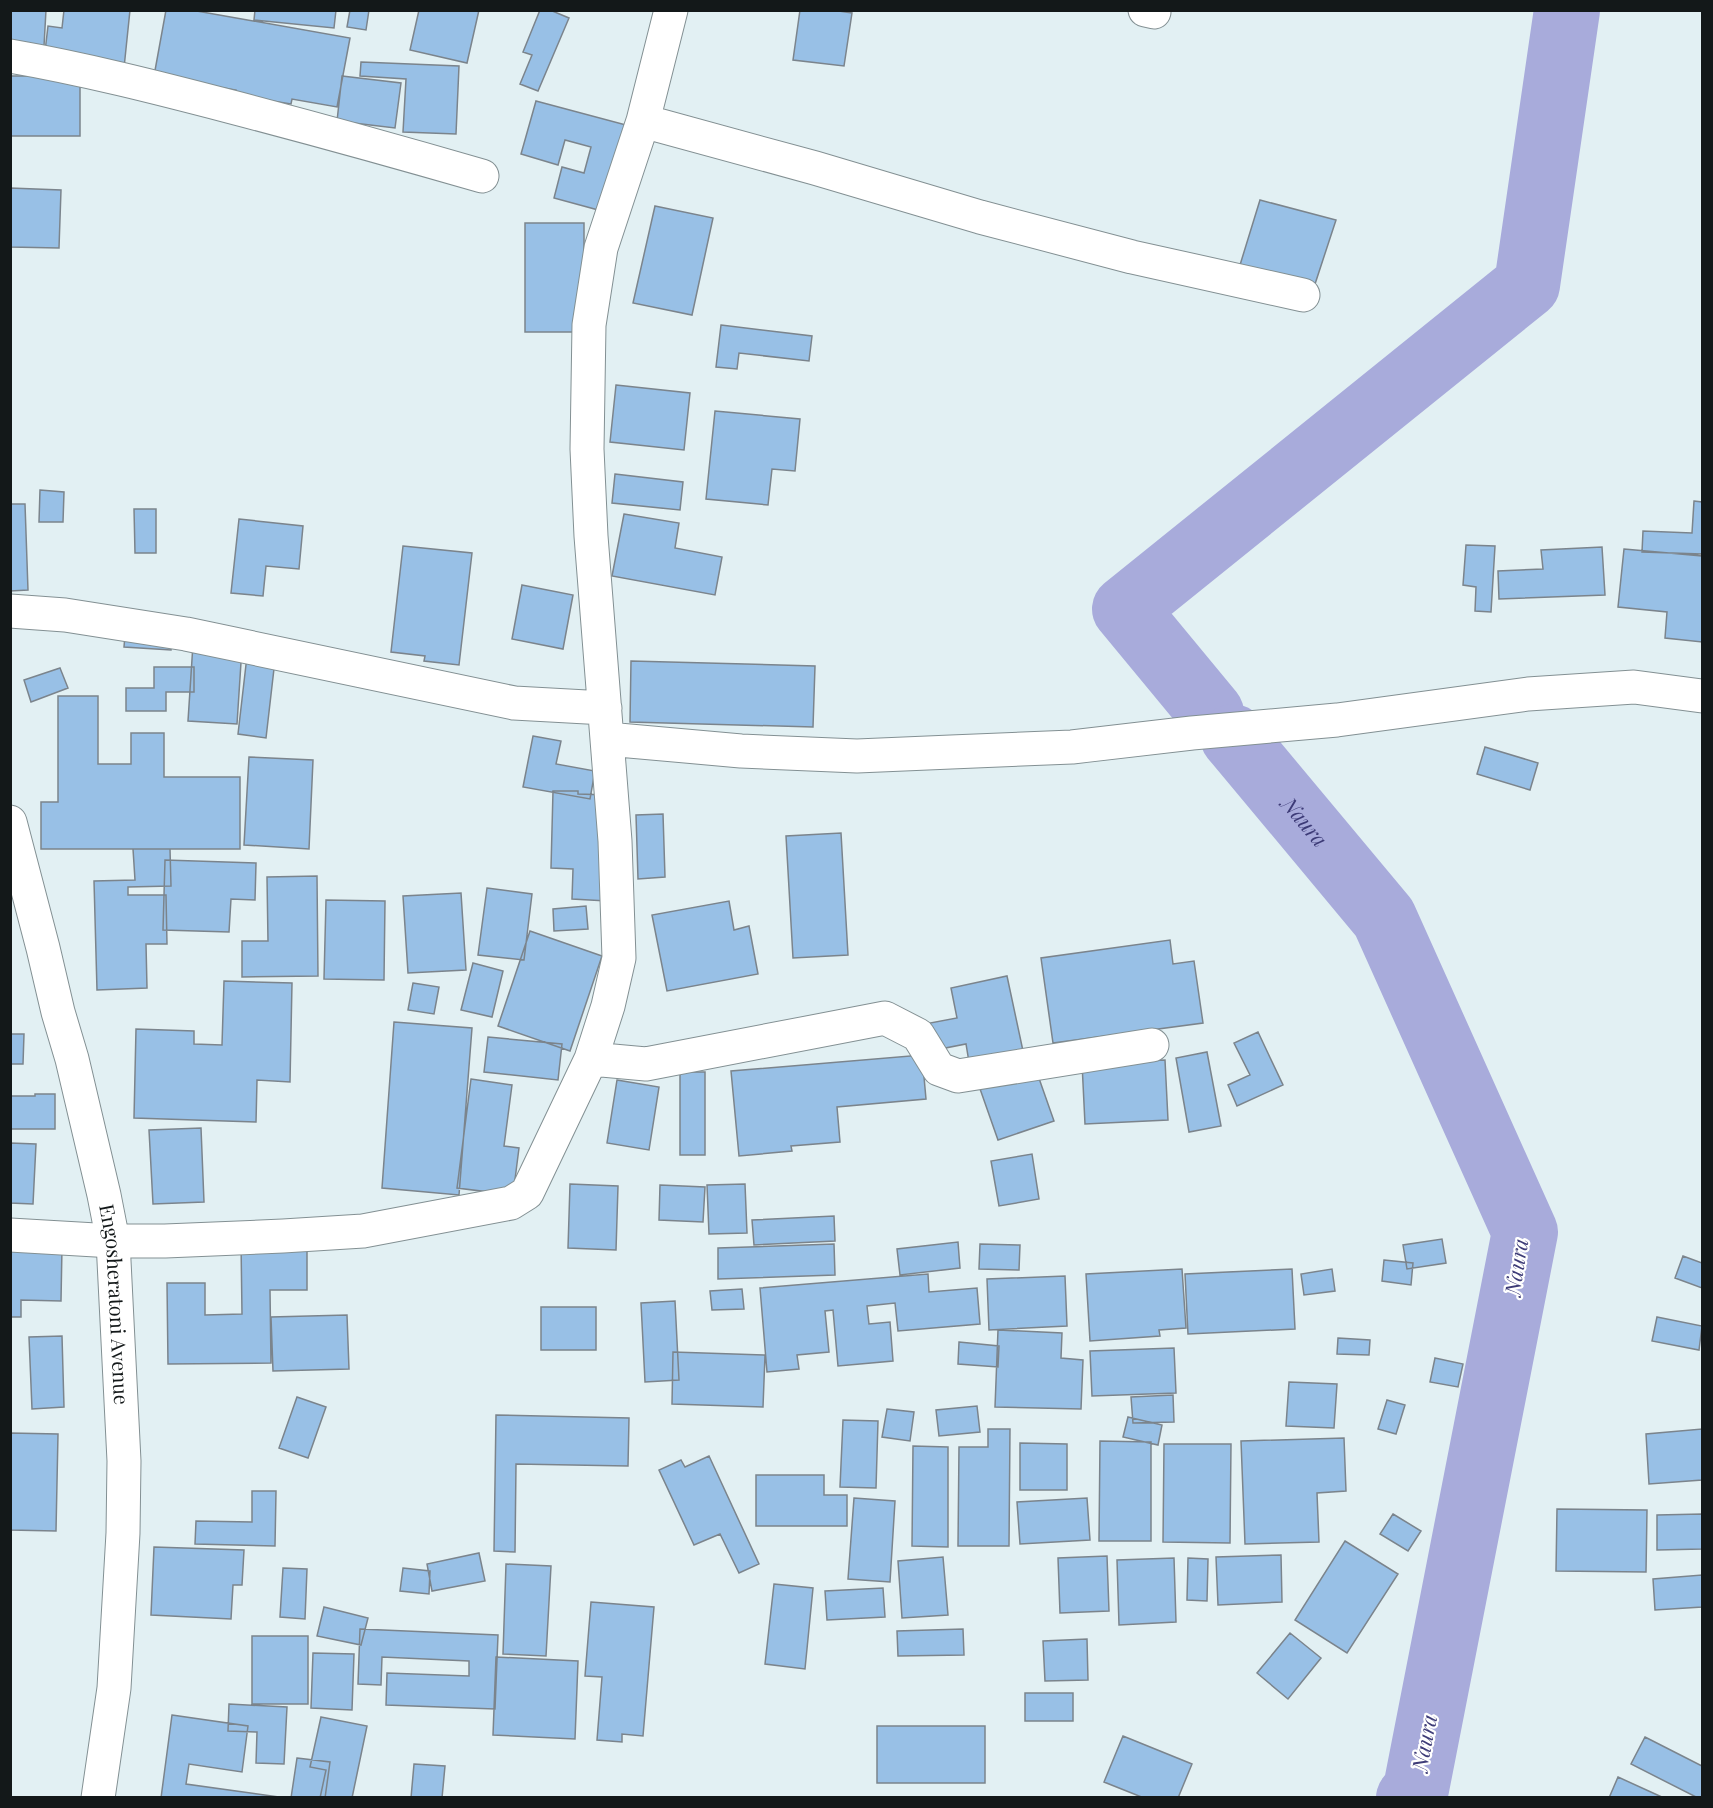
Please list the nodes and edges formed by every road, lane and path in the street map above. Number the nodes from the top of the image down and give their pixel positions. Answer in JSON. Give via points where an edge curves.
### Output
{"nodes":[{"id":1,"x":671,"y":10,"type":"edge"},
{"id":2,"x":10,"y":56,"type":"edge"},
{"id":3,"x":643,"y":121,"type":"junction"},
{"id":4,"x":482,"y":176,"type":"dead end"},
{"id":5,"x":1303,"y":295,"type":"dead end"},
{"id":6,"x":10,"y":611,"type":"edge"},
{"id":7,"x":1702,"y":696,"type":"edge"},
{"id":8,"x":606,"y":724,"type":"junction"},
{"id":9,"x":10,"y":822,"type":"edge"},
{"id":10,"x":1152,"y":1045,"type":"dead end"},
{"id":11,"x":591,"y":1059,"type":"junction"},
{"id":12,"x":10,"y":1235,"type":"edge"},
{"id":13,"x":113,"y":1241,"type":"junction"},
{"id":14,"x":98,"y":1797,"type":"edge"}],
"edges":[{"from":1,"to":3,"type":"street"},
{"from":2,"to":4,"type":"street","via":[[143,84]]},
{"from":3,"to":5,"type":"street","via":[[980,217],[1132,257]]},
{"from":3,"to":8,"type":"street","via":[[601,248],[589,325],[587,449]]},
{"from":6,"to":8,"type":"street","via":[[65,615],[186,634]]},
{"from":7,"to":8,"type":"street","via":[[1634,687],[1528,694],[1337,720],[1072,747],[857,756],[741,751]]},
{"from":8,"to":11,"type":"street","via":[[619,958]]},
{"from":9,"to":13,"type":"street","name":"Engosheratoni Avenue","via":[[72,1059]]},
{"from":10,"to":11,"type":"street","via":[[958,1076],[939,1069],[918,1035],[885,1018],[646,1065]]},
{"from":11,"to":13,"type":"street","via":[[527,1193],[511,1203],[363,1231]]},
{"from":12,"to":13,"type":"street"},
{"from":13,"to":14,"type":"street","name":"Engosheratoni Avenue","via":[[124,1461],[123,1533],[114,1688]]}]}
